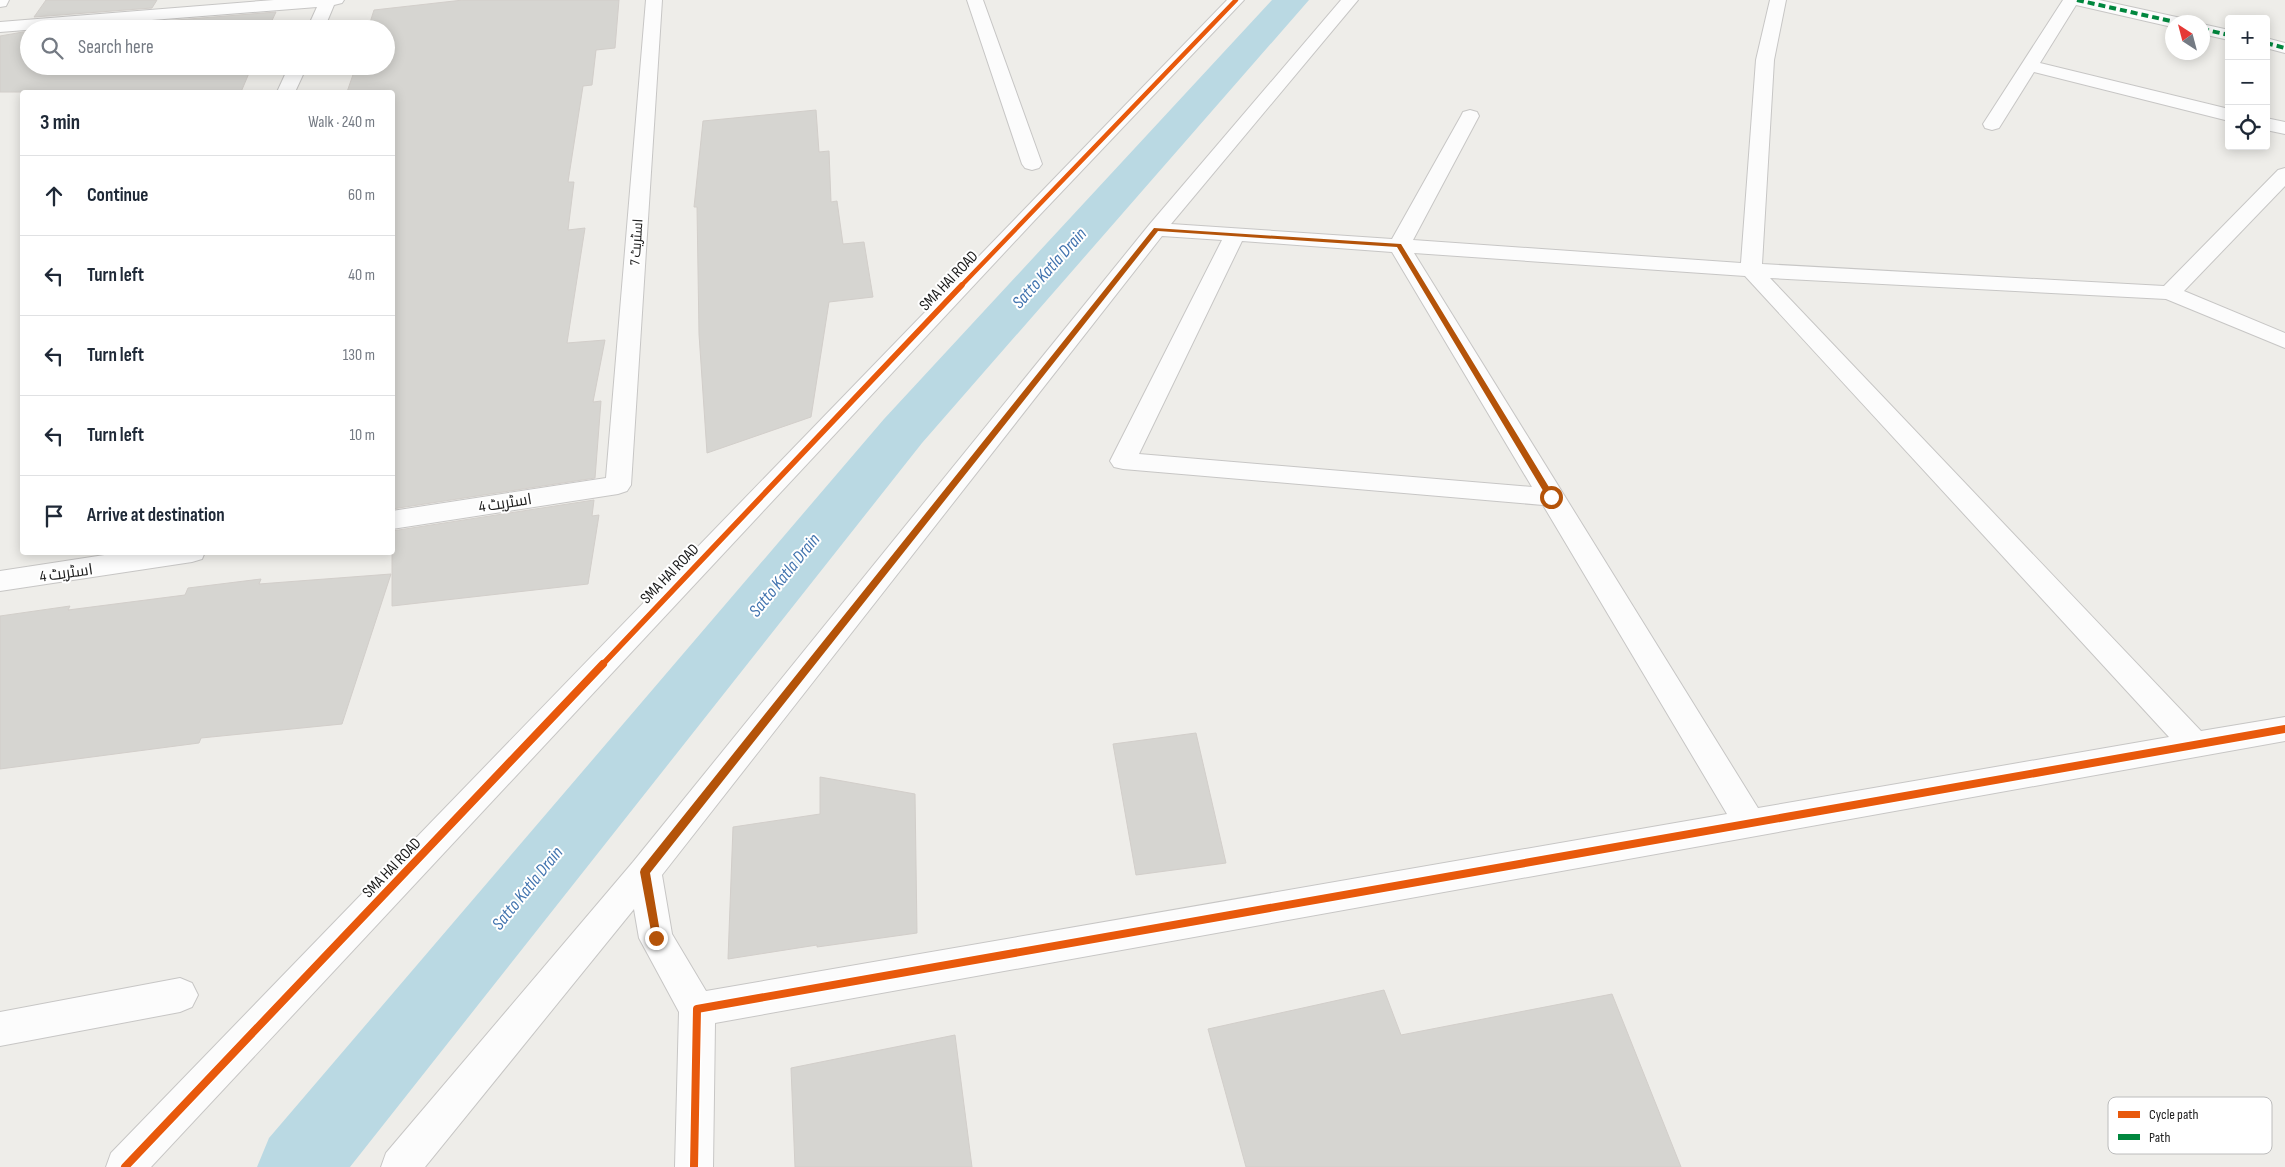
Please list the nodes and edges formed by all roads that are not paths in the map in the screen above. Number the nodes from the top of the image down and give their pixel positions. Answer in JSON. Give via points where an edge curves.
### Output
{"nodes":[{"id":1,"x":331,"y":0,"type":"edge"},
{"id":2,"x":654,"y":0,"type":"edge"},
{"id":3,"x":975,"y":0,"type":"edge"},
{"id":4,"x":1236,"y":0,"type":"edge"},
{"id":5,"x":1350,"y":0,"type":"edge"},
{"id":6,"x":1778,"y":0,"type":"edge"},
{"id":7,"x":2071,"y":0,"type":"edge"},
{"id":8,"x":2077,"y":0,"type":"edge"},
{"id":9,"x":86,"y":20,"type":"edge"},
{"id":10,"x":320,"y":20,"type":"edge"},
{"id":11,"x":2165,"y":20,"type":"edge"},
{"id":12,"x":20,"y":25,"type":"edge"},
{"id":13,"x":0,"y":27,"type":"edge"},
{"id":14,"x":2210,"y":31,"type":"edge"},
{"id":15,"x":2225,"y":34,"type":"edge"},
{"id":16,"x":2270,"y":44,"type":"edge"},
{"id":17,"x":2285,"y":48,"type":"edge"},
{"id":18,"x":2029,"y":66,"type":"junction"},
{"id":19,"x":294,"y":75,"type":"edge"},
{"id":20,"x":287,"y":90,"type":"edge"},
{"id":21,"x":2225,"y":113,"type":"edge"},
{"id":22,"x":1470,"y":116,"type":"dead end"},
{"id":23,"x":1992,"y":124,"type":"dead end"},
{"id":24,"x":2270,"y":125,"type":"edge"},
{"id":25,"x":2285,"y":128,"type":"edge"},
{"id":26,"x":1032,"y":164,"type":"dead end"},
{"id":27,"x":2285,"y":174,"type":"edge"},
{"id":28,"x":1156,"y":229,"type":"junction"},
{"id":29,"x":1235,"y":235,"type":"junction"},
{"id":30,"x":1399,"y":246,"type":"junction"},
{"id":31,"x":1751,"y":270,"type":"junction"},
{"id":32,"x":2170,"y":293,"type":"junction"},
{"id":33,"x":2285,"y":341,"type":"edge"},
{"id":34,"x":618,"y":484,"type":"joint"},
{"id":35,"x":1551,"y":497,"type":"junction"},
{"id":36,"x":395,"y":520,"type":"edge"},
{"id":37,"x":157,"y":555,"type":"edge"},
{"id":38,"x":74,"y":562,"type":"edge"},
{"id":39,"x":0,"y":581,"type":"edge"},
{"id":40,"x":2285,"y":729,"type":"edge"},
{"id":41,"x":2195,"y":745,"type":"junction"},
{"id":42,"x":1749,"y":822,"type":"junction"},
{"id":43,"x":645,"y":872,"type":"junction"},
{"id":44,"x":180,"y":995,"type":"dead end"},
{"id":45,"x":697,"y":1009,"type":"junction"},
{"id":46,"x":0,"y":1029,"type":"edge"},
{"id":47,"x":125,"y":1167,"type":"edge"},
{"id":48,"x":400,"y":1167,"type":"edge"},
{"id":49,"x":694,"y":1167,"type":"edge"}],
"edges":[{"from":1,"to":9,"type":"street"},
{"from":1,"to":10,"type":"street"},
{"from":2,"to":34,"type":"street","name":"اسٹریٹ 7"},
{"from":3,"to":26,"type":"street"},
{"from":4,"to":47,"type":"street","name":"SMA HAI ROAD"},
{"from":5,"to":28,"type":"street"},
{"from":6,"to":31,"type":"street","via":[[1765,60]]},
{"from":7,"to":18,"type":"street"},
{"from":8,"to":11,"type":"street"},
{"from":12,"to":13,"type":"street"},
{"from":14,"to":15,"type":"street"},
{"from":16,"to":17,"type":"street"},
{"from":18,"to":21,"type":"street"},
{"from":18,"to":23,"type":"street"},
{"from":19,"to":20,"type":"street"},
{"from":22,"to":30,"type":"street"},
{"from":24,"to":25,"type":"street"},
{"from":27,"to":32,"type":"street"},
{"from":28,"to":29,"type":"street"},
{"from":28,"to":43,"type":"street"},
{"from":29,"to":30,"type":"street"},
{"from":29,"to":35,"type":"street","via":[[1123,461]]},
{"from":30,"to":31,"type":"street"},
{"from":30,"to":35,"type":"street"},
{"from":31,"to":32,"type":"street"},
{"from":31,"to":41,"type":"street"},
{"from":32,"to":33,"type":"street"},
{"from":34,"to":36,"type":"street","name":"اسٹریٹ 4"},
{"from":35,"to":42,"type":"street"},
{"from":37,"to":38,"type":"street","name":"اسٹریٹ 4"},
{"from":38,"to":39,"type":"street","name":"اسٹریٹ 4"},
{"from":40,"to":41,"type":"street"},
{"from":41,"to":42,"type":"street"},
{"from":42,"to":45,"type":"street"},
{"from":43,"to":45,"type":"street","via":[[656,938]]},
{"from":43,"to":48,"type":"street"},
{"from":44,"to":46,"type":"street"},
{"from":45,"to":49,"type":"street"}]}
